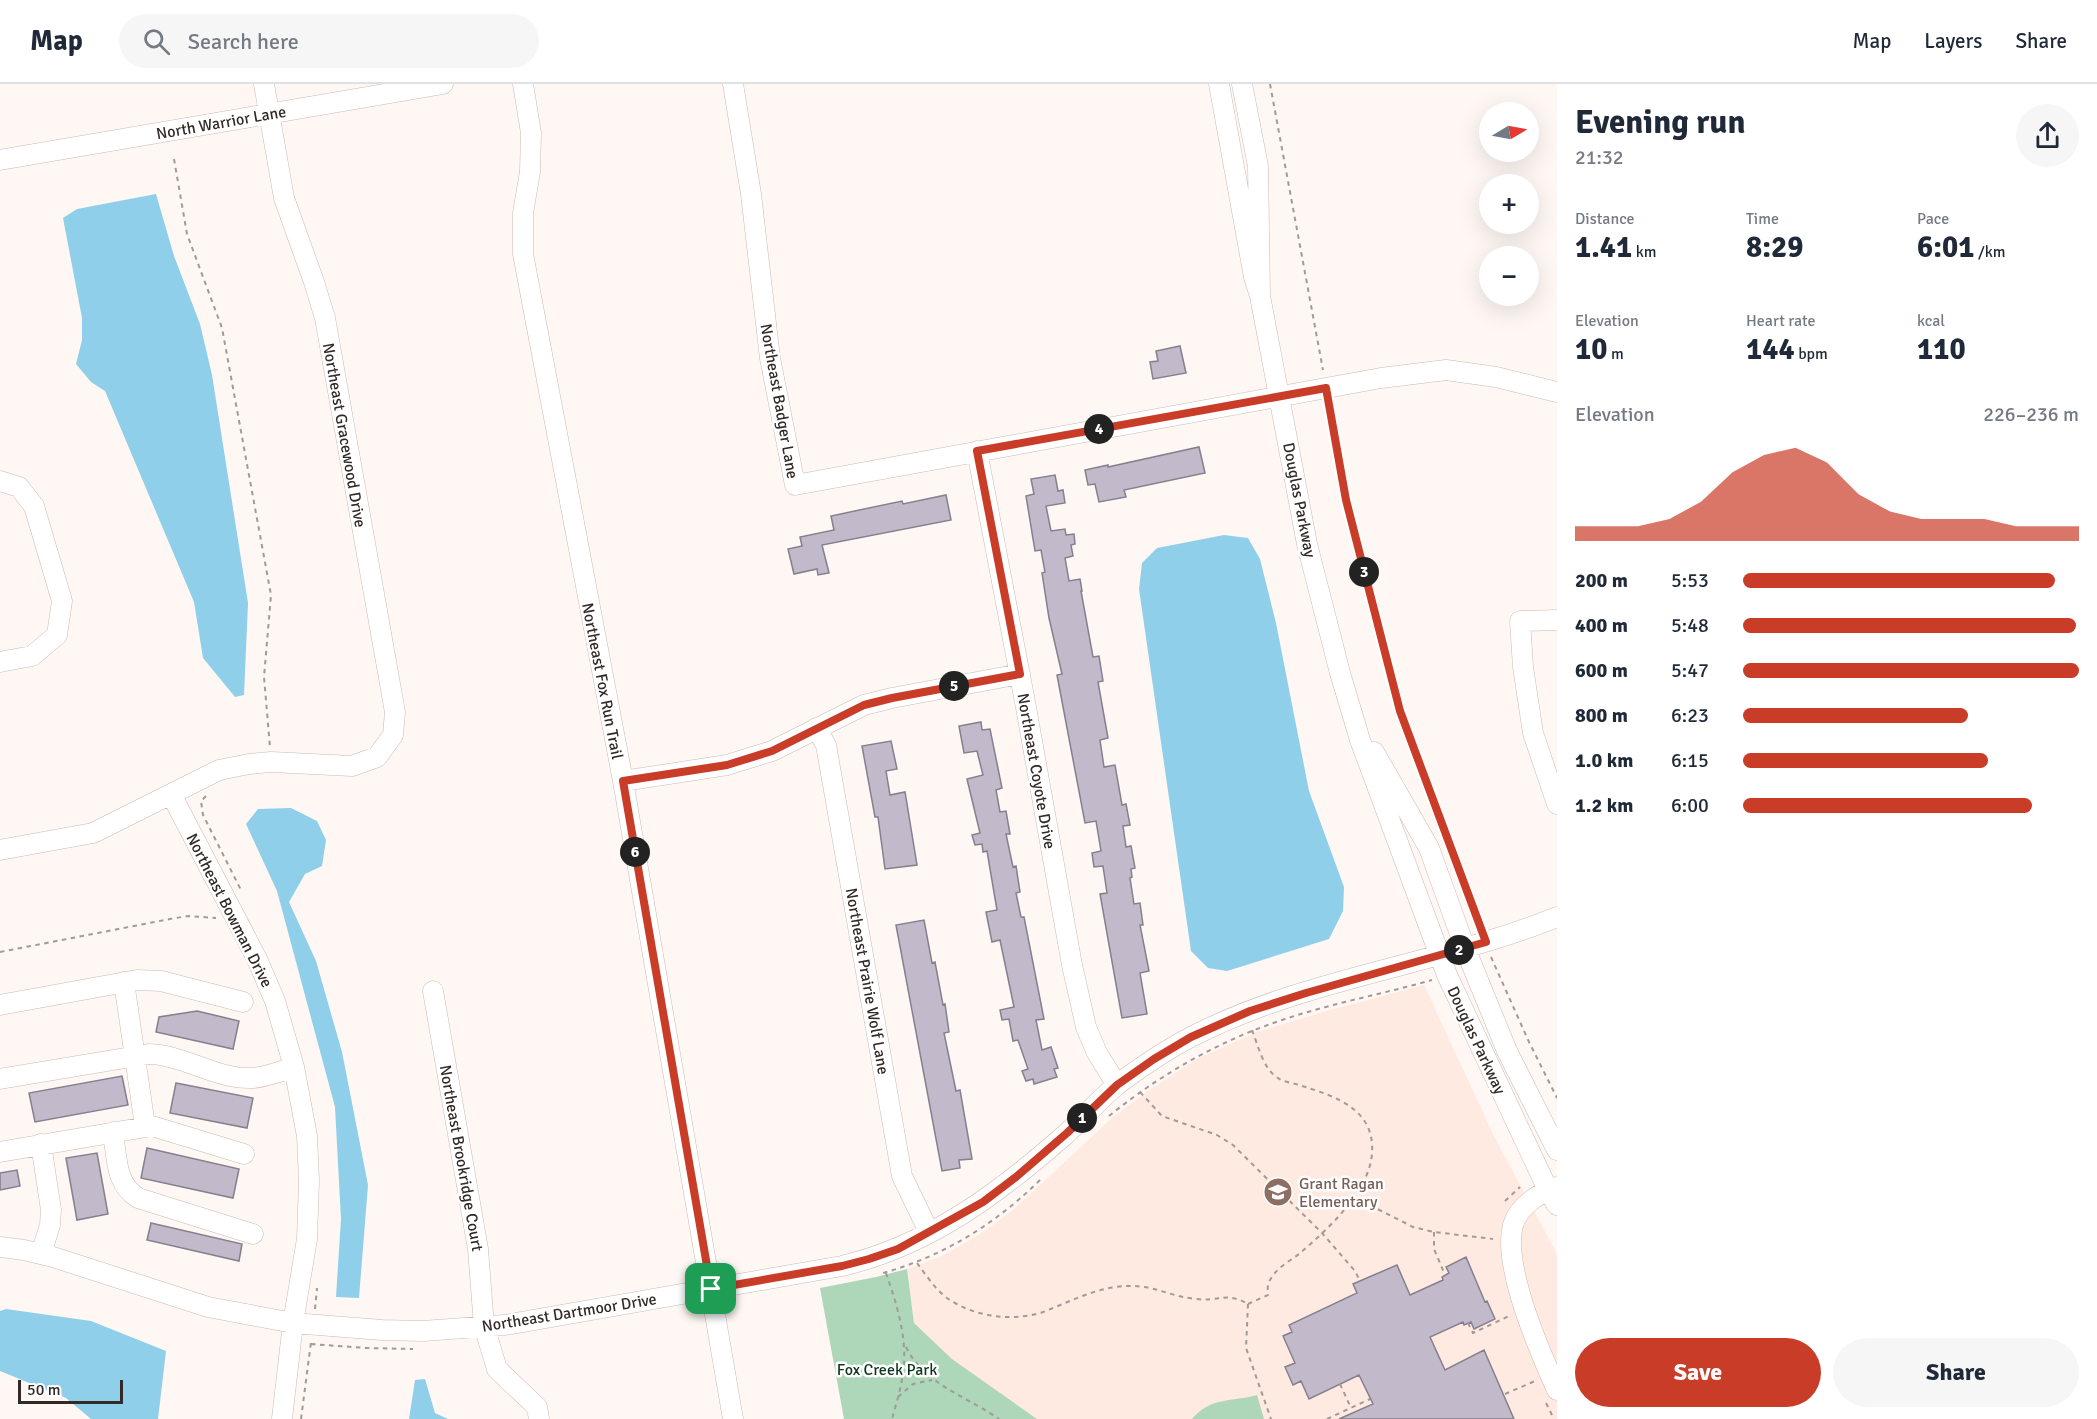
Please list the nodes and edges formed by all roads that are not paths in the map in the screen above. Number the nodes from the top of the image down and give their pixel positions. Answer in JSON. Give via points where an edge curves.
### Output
{"nodes":[{"id":1,"x":264,"y":84,"type":"edge"},
{"id":2,"x":443,"y":84,"type":"edge"},
{"id":3,"x":523,"y":84,"type":"edge"},
{"id":4,"x":733,"y":84,"type":"edge"},
{"id":5,"x":1219,"y":84,"type":"edge"},
{"id":6,"x":1242,"y":84,"type":"edge"},
{"id":7,"x":269,"y":114,"type":"junction"},
{"id":8,"x":0,"y":160,"type":"edge"},
{"id":9,"x":1260,"y":296,"type":"junction"},
{"id":10,"x":1557,"y":392,"type":"edge"},
{"id":11,"x":1279,"y":396,"type":"junction"},
{"id":12,"x":977,"y":451,"type":"junction"},
{"id":13,"x":0,"y":481,"type":"edge"},
{"id":14,"x":1557,"y":620,"type":"edge"},
{"id":15,"x":0,"y":662,"type":"edge"},
{"id":16,"x":1020,"y":674,"type":"junction"},
{"id":17,"x":1348,"y":701,"type":"junction"},
{"id":18,"x":816,"y":728,"type":"junction"},
{"id":19,"x":623,"y":781,"type":"junction"},
{"id":20,"x":171,"y":794,"type":"junction"},
{"id":21,"x":1557,"y":804,"type":"edge"},
{"id":22,"x":0,"y":850,"type":"edge"},
{"id":23,"x":1557,"y":917,"type":"edge"},
{"id":24,"x":1465,"y":948,"type":"junction"},
{"id":25,"x":1439,"y":956,"type":"junction"},
{"id":26,"x":124,"y":982,"type":"junction"},
{"id":27,"x":433,"y":991,"type":"dead end"},
{"id":28,"x":243,"y":1002,"type":"dead end"},
{"id":29,"x":0,"y":1005,"type":"edge"},
{"id":30,"x":135,"y":1056,"type":"junction"},
{"id":31,"x":294,"y":1067,"type":"junction"},
{"id":32,"x":0,"y":1079,"type":"edge"},
{"id":33,"x":1117,"y":1085,"type":"junction"},
{"id":34,"x":146,"y":1126,"type":"junction"},
{"id":35,"x":113,"y":1132,"type":"junction"},
{"id":36,"x":41,"y":1144,"type":"junction"},
{"id":37,"x":1557,"y":1150,"type":"edge"},
{"id":38,"x":0,"y":1152,"type":"edge"},
{"id":39,"x":244,"y":1154,"type":"dead end"},
{"id":40,"x":1554,"y":1194,"type":"edge"},
{"id":41,"x":928,"y":1232,"type":"junction"},
{"id":42,"x":253,"y":1234,"type":"dead end"},
{"id":43,"x":0,"y":1247,"type":"edge"},
{"id":44,"x":41,"y":1254,"type":"junction"},
{"id":45,"x":711,"y":1289,"type":"junction"},
{"id":46,"x":293,"y":1323,"type":"junction"},
{"id":47,"x":484,"y":1326,"type":"junction"},
{"id":48,"x":1557,"y":1390,"type":"edge"},
{"id":49,"x":282,"y":1419,"type":"edge"},
{"id":50,"x":539,"y":1419,"type":"edge"},
{"id":51,"x":734,"y":1419,"type":"edge"}],
"edges":[{"from":1,"to":7,"type":"street","name":"Northeast Gracewood Drive"},
{"from":2,"to":7,"type":"street","name":"North Warrior Lane"},
{"from":3,"to":19,"type":"street","name":"Northeast Fox Run Trail","via":[[531,133],[523,254]]},
{"from":4,"to":12,"type":"street","name":"Northeast Badger Lane","via":[[751,194],[770,358],[795,485]]},
{"from":5,"to":9,"type":"street","name":"Douglas Parkway"},
{"from":6,"to":9,"type":"street","name":"Douglas Parkway","via":[[1258,166]]},
{"from":7,"to":8,"type":"street","name":"North Warrior Lane"},
{"from":7,"to":20,"type":"street","name":"Northeast Gracewood Drive","via":[[284,198],[325,318],[395,712],[393,735],[377,757],[352,766],[249,764],[219,770]]},
{"from":9,"to":11,"type":"street","name":"Douglas Parkway"},
{"from":10,"to":11,"type":"street","name":"Northeast Badger Lane","via":[[1446,370]]},
{"from":11,"to":12,"type":"street","name":"Northeast Badger Lane"},
{"from":11,"to":17,"type":"street","name":"Douglas Parkway","via":[[1307,544]]},
{"from":12,"to":16,"type":"street","name":"Northeast Coyote Drive"},
{"from":13,"to":15,"type":"street","via":[[19,487],[34,506],[62,601],[57,635],[32,656]]},
{"from":14,"to":21,"type":"street","via":[[1520,621],[1533,733]]},
{"from":16,"to":18,"type":"street","via":[[873,703]]},
{"from":16,"to":33,"type":"street","name":"Northeast Coyote Drive","via":[[1086,1027]]},
{"from":17,"to":24,"type":"street","name":"Douglas Parkway","via":[[1429,848]]},
{"from":17,"to":25,"type":"street","name":"Douglas Parkway"},
{"from":18,"to":19,"type":"street","via":[[772,751],[727,765]]},
{"from":18,"to":41,"type":"street","name":"Northeast Prairie Wolf Lane","via":[[826,745],[902,1176]]},
{"from":19,"to":45,"type":"street","name":"Northeast Fox Run Trail"},
{"from":20,"to":22,"type":"street","via":[[93,833]]},
{"from":20,"to":31,"type":"street","name":"Northeast Bowman Drive","via":[[257,959],[275,1001]]},
{"from":23,"to":24,"type":"street","name":"Northeast Dartmoor Drive"},
{"from":24,"to":25,"type":"street","name":"Northeast Dartmoor Drive"},
{"from":24,"to":37,"type":"street","name":"Douglas Parkway","via":[[1507,1051]]},
{"from":25,"to":33,"type":"street","name":"Northeast Dartmoor Drive","via":[[1250,1011],[1191,1037]]},
{"from":25,"to":40,"type":"street","name":"Douglas Parkway"},
{"from":26,"to":28,"type":"street","via":[[161,981]]},
{"from":26,"to":29,"type":"street"},
{"from":26,"to":30,"type":"street"},
{"from":27,"to":47,"type":"street","name":"Northeast Brookridge Court","via":[[478,1249]]},
{"from":30,"to":31,"type":"street","via":[[165,1055],[224,1074],[253,1078]]},
{"from":30,"to":32,"type":"street"},
{"from":30,"to":34,"type":"street"},
{"from":31,"to":46,"type":"street","name":"Northeast Bowman Drive","via":[[307,1136],[309,1180],[307,1239]]},
{"from":33,"to":41,"type":"street","name":"Northeast Dartmoor Drive","via":[[1016,1177],[983,1202]]},
{"from":34,"to":35,"type":"street"},
{"from":34,"to":39,"type":"street"},
{"from":35,"to":36,"type":"street"},
{"from":35,"to":42,"type":"street","via":[[122,1184],[129,1193]]},
{"from":36,"to":38,"type":"street"},
{"from":36,"to":44,"type":"street","via":[[51,1210]]},
{"from":40,"to":48,"type":"street","via":[[1530,1202],[1518,1215],[1511,1240],[1532,1332]]},
{"from":41,"to":45,"type":"street","name":"Northeast Dartmoor Drive","via":[[869,1259]]},
{"from":43,"to":44,"type":"street","name":"Northeast Dartmoor Drive"},
{"from":44,"to":46,"type":"street","name":"Northeast Dartmoor Drive","via":[[208,1307]]},
{"from":45,"to":47,"type":"street","name":"Northeast Dartmoor Drive"},
{"from":45,"to":51,"type":"street","name":"Northeast Fox Run Trail"},
{"from":46,"to":47,"type":"street","name":"Northeast Dartmoor Drive","via":[[402,1331]]},
{"from":46,"to":49,"type":"street","name":"Northeast Bowman Drive"},
{"from":47,"to":50,"type":"street","name":"Northeast Brookridge Court","via":[[497,1369],[537,1407]]}]}
